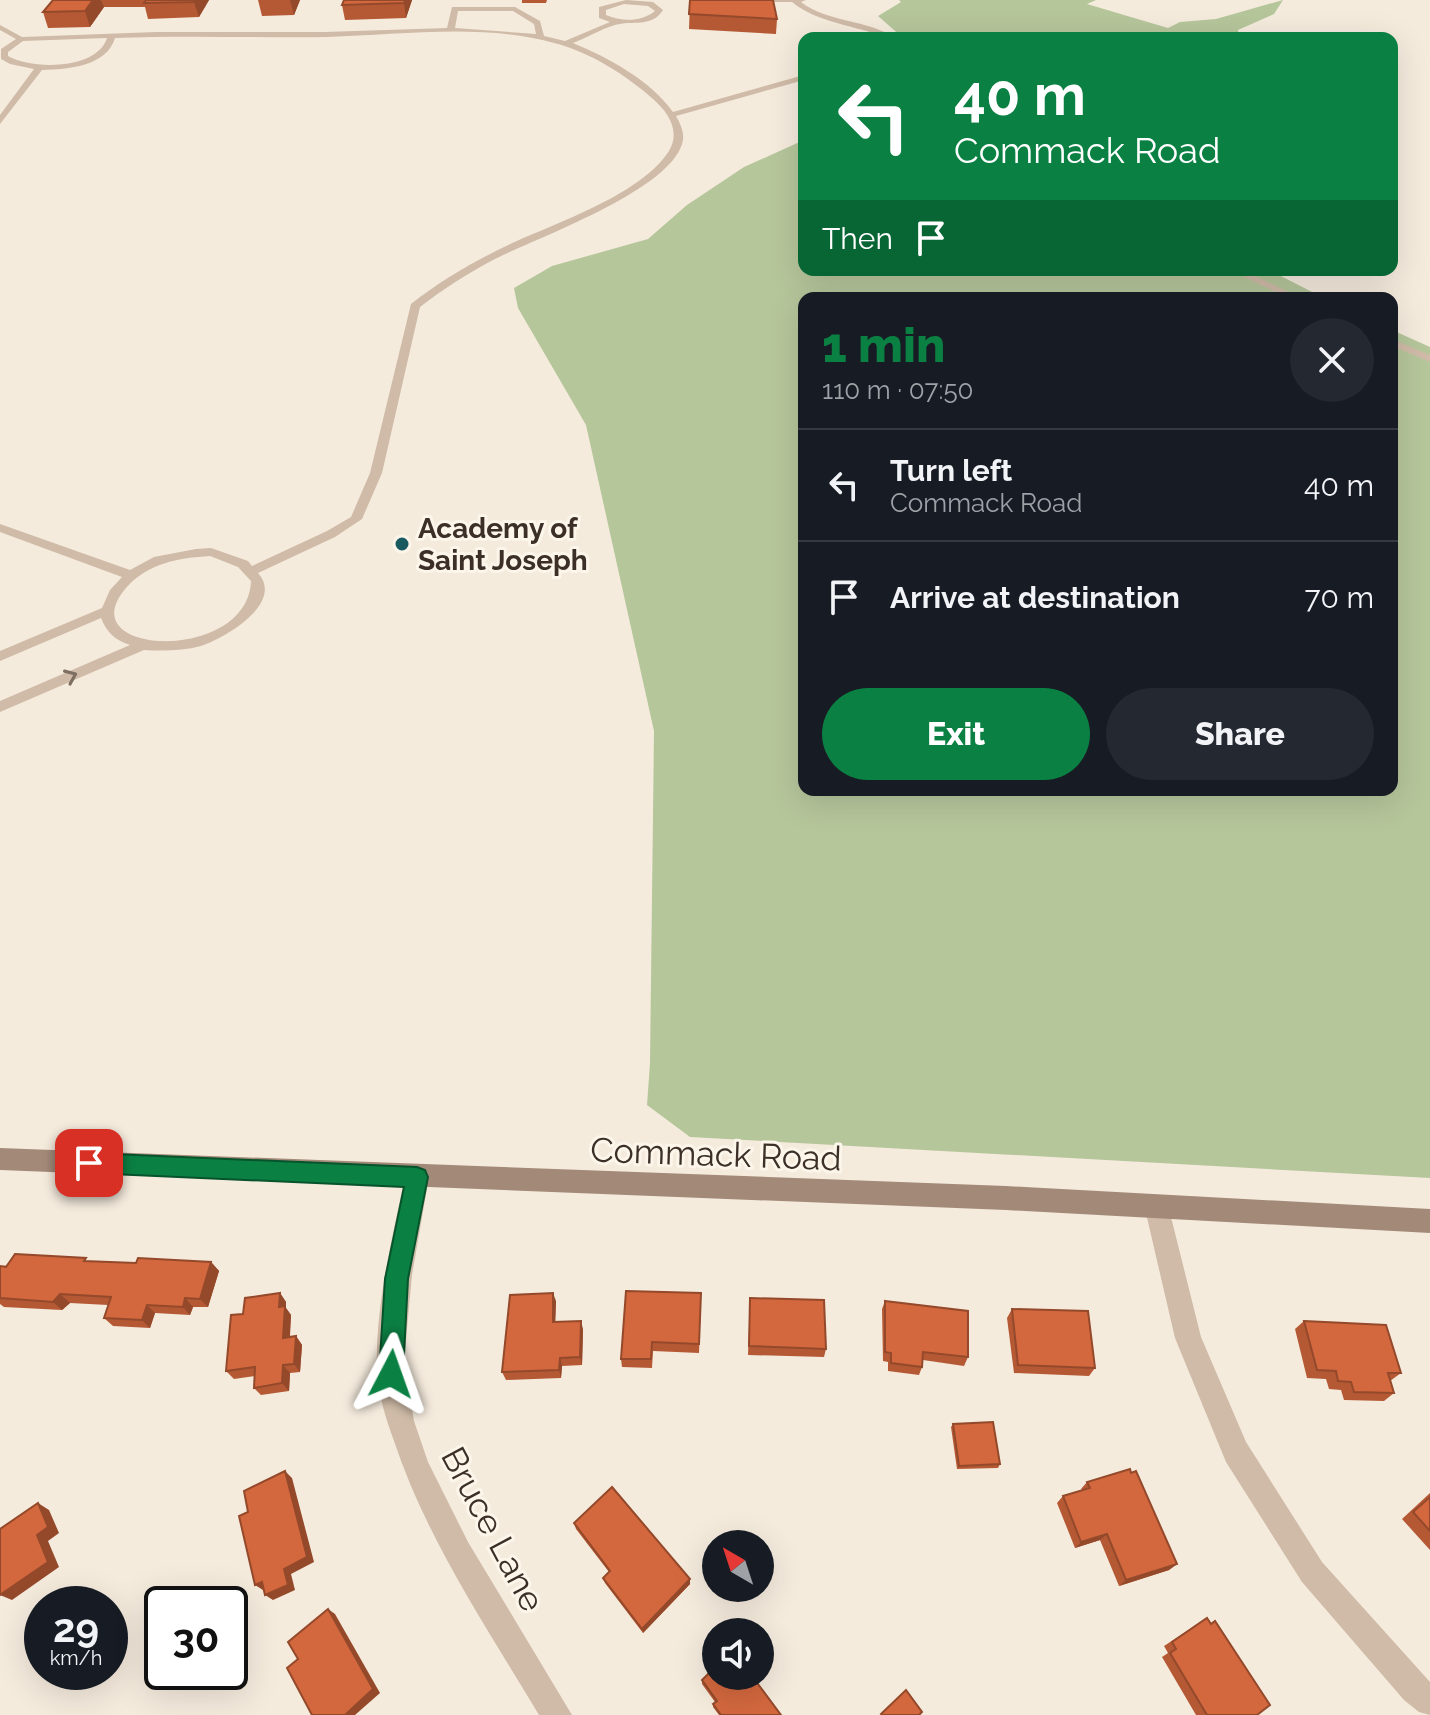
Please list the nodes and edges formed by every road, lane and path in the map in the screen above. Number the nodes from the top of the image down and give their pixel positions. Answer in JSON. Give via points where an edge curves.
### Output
{"nodes":[{"id":1,"x":721,"y":0,"type":"edge"},
{"id":2,"x":797,"y":1,"type":"edge"},
{"id":3,"x":618,"y":21,"type":"junction"},
{"id":4,"x":0,"y":27,"type":"edge"},
{"id":5,"x":450,"y":32,"type":"junction"},
{"id":6,"x":878,"y":32,"type":"edge"},
{"id":7,"x":112,"y":36,"type":"junction"},
{"id":8,"x":541,"y":38,"type":"junction"},
{"id":9,"x":21,"y":39,"type":"junction"},
{"id":10,"x":565,"y":44,"type":"junction"},
{"id":11,"x":5,"y":62,"type":"edge"},
{"id":12,"x":39,"y":68,"type":"junction"},
{"id":13,"x":798,"y":79,"type":"edge"},
{"id":14,"x":671,"y":115,"type":"junction"},
{"id":15,"x":0,"y":121,"type":"edge"},
{"id":16,"x":1248,"y":276,"type":"edge"},
{"id":17,"x":1283,"y":292,"type":"edge"},
{"id":18,"x":1398,"y":345,"type":"edge"},
{"id":19,"x":1430,"y":359,"type":"edge"},
{"id":20,"x":0,"y":528,"type":"edge"},
{"id":21,"x":253,"y":570,"type":"junction"},
{"id":22,"x":130,"y":575,"type":"junction"},
{"id":23,"x":106,"y":611,"type":"junction"},
{"id":24,"x":143,"y":645,"type":"junction"},
{"id":25,"x":0,"y":656,"type":"edge"},
{"id":26,"x":0,"y":707,"type":"edge"},
{"id":27,"x":0,"y":1159,"type":"edge"},
{"id":28,"x":417,"y":1177,"type":"junction"},
{"id":29,"x":1157,"y":1209,"type":"junction"},
{"id":30,"x":1430,"y":1221,"type":"edge"},
{"id":31,"x":1430,"y":1701,"type":"edge"},
{"id":32,"x":557,"y":1715,"type":"edge"}],
"edges":[{"from":1,"to":2,"type":"lane"},
{"from":2,"to":6,"type":"lane","via":[[806,12]]},
{"from":3,"to":3,"type":"lane","via":[[602,16],[602,9],[632,1],[659,10],[649,19]]},
{"from":3,"to":10,"type":"lane"},
{"from":4,"to":9,"type":"lane"},
{"from":5,"to":7,"type":"lane"},
{"from":5,"to":8,"type":"lane"},
{"from":5,"to":8,"type":"lane","via":[[455,9],[515,9],[537,23]]},
{"from":7,"to":9,"type":"lane"},
{"from":7,"to":12,"type":"lane","via":[[107,48],[86,60]]},
{"from":8,"to":10,"type":"lane"},
{"from":9,"to":11,"type":"lane","via":[[4,51]]},
{"from":10,"to":14,"type":"lane","via":[[649,91]]},
{"from":11,"to":12,"type":"lane"},
{"from":12,"to":15,"type":"lane"},
{"from":13,"to":14,"type":"lane"},
{"from":14,"to":21,"type":"lane","via":[[677,145],[635,189],[488,259],[415,306],[376,473],[356,519]]},
{"from":16,"to":17,"type":"lane"},
{"from":18,"to":19,"type":"lane"},
{"from":20,"to":22,"type":"lane"},
{"from":21,"to":22,"type":"lane","via":[[236,558],[211,552],[169,557]]},
{"from":21,"to":24,"type":"lane","via":[[259,586],[254,605],[239,623],[183,647]]},
{"from":22,"to":23,"type":"lane","via":[[113,592]]},
{"from":23,"to":24,"type":"lane","via":[[111,628]]},
{"from":23,"to":25,"type":"lane"},
{"from":26,"to":24,"type":"lane","one_way":true},
{"from":27,"to":28,"type":"street","name":"Commack Road"},
{"from":28,"to":29,"type":"street","name":"Commack Road","via":[[1006,1198]]},
{"from":28,"to":32,"type":"street","name":"Bruce Lane","via":[[396,1279],[391,1374],[400,1421],[420,1479]]},
{"from":29,"to":30,"type":"street","name":"Commack Road"},
{"from":29,"to":31,"type":"street","via":[[1188,1338],[1236,1452],[1312,1572]]}]}
